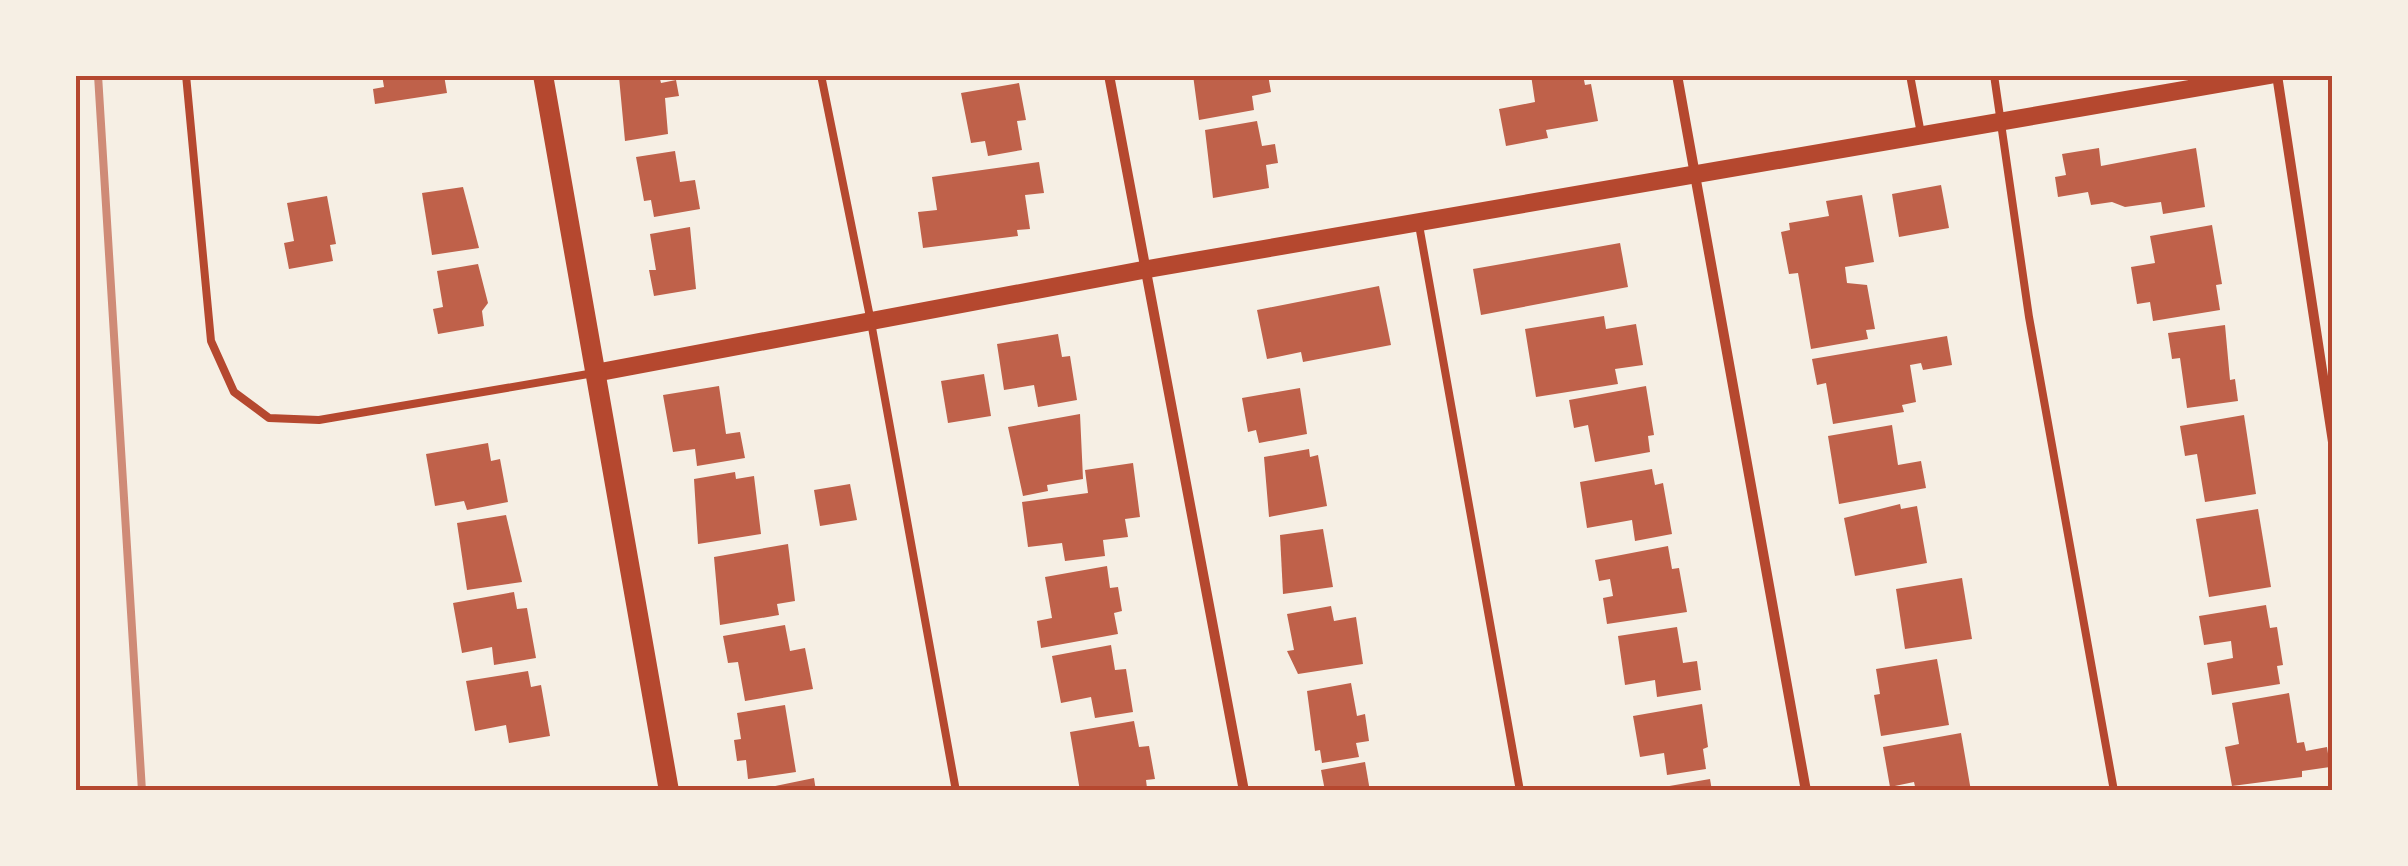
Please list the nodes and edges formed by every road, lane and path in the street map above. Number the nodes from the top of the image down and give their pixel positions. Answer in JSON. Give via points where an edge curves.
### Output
{"nodes":[{"id":1,"x":186,"y":75,"type":"edge"},
{"id":2,"x":543,"y":75,"type":"edge"},
{"id":3,"x":821,"y":75,"type":"edge"},
{"id":4,"x":1109,"y":75,"type":"edge"},
{"id":5,"x":1677,"y":75,"type":"edge"},
{"id":6,"x":1910,"y":75,"type":"edge"},
{"id":7,"x":1994,"y":75,"type":"edge"},
{"id":8,"x":2270,"y":75,"type":"edge"},
{"id":9,"x":2278,"y":75,"type":"edge"},
{"id":10,"x":2003,"y":122,"type":"junction"},
{"id":11,"x":1921,"y":136,"type":"junction"},
{"id":12,"x":1696,"y":176,"type":"junction"},
{"id":13,"x":1418,"y":223,"type":"junction"},
{"id":14,"x":1148,"y":269,"type":"junction"},
{"id":15,"x":871,"y":322,"type":"junction"},
{"id":16,"x":595,"y":373,"type":"junction"},
{"id":17,"x":2333,"y":442,"type":"edge"},
{"id":18,"x":670,"y":791,"type":"edge"},
{"id":19,"x":956,"y":791,"type":"edge"},
{"id":20,"x":1244,"y":791,"type":"edge"},
{"id":21,"x":1520,"y":791,"type":"edge"},
{"id":22,"x":1806,"y":791,"type":"edge"},
{"id":23,"x":2114,"y":791,"type":"edge"}],
"edges":[{"from":1,"to":16,"type":"lane","via":[[211,341],[234,392],[269,418],[319,420]]},
{"from":2,"to":16,"type":"main road"},
{"from":3,"to":15,"type":"lane"},
{"from":4,"to":14,"type":"street"},
{"from":5,"to":12,"type":"street"},
{"from":6,"to":11,"type":"lane"},
{"from":7,"to":10,"type":"lane"},
{"from":8,"to":10,"type":"street"},
{"from":9,"to":17,"type":"street"},
{"from":10,"to":11,"type":"street"},
{"from":10,"to":23,"type":"lane","via":[[2029,317]]},
{"from":11,"to":12,"type":"street"},
{"from":12,"to":13,"type":"street"},
{"from":12,"to":22,"type":"street"},
{"from":13,"to":14,"type":"street"},
{"from":13,"to":21,"type":"lane"},
{"from":14,"to":15,"type":"street"},
{"from":14,"to":20,"type":"street"},
{"from":15,"to":16,"type":"street"},
{"from":15,"to":19,"type":"lane"},
{"from":16,"to":18,"type":"main road"}]}
